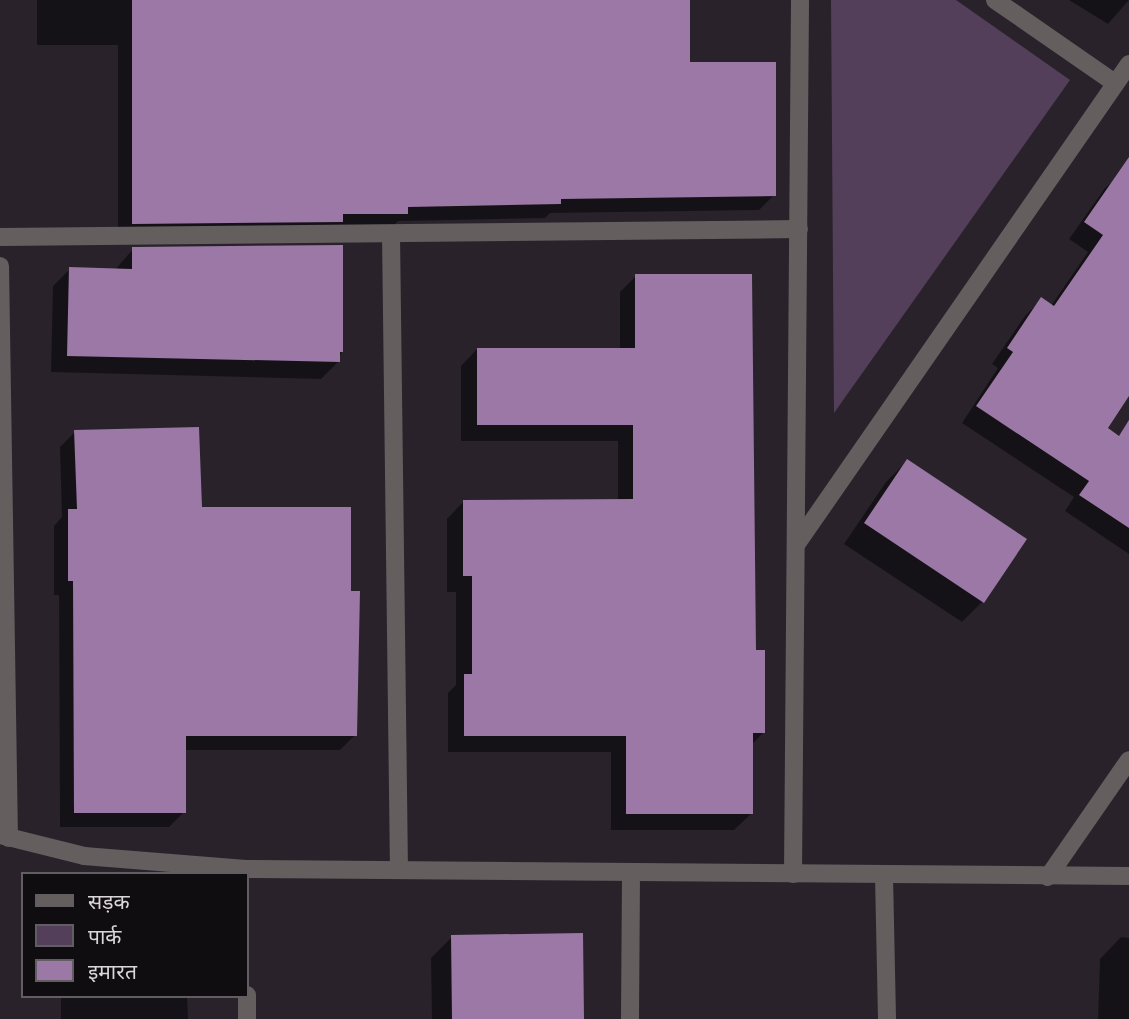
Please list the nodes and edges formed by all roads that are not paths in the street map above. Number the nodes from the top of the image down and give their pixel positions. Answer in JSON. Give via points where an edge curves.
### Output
{"nodes":[{"id":1,"x":800,"y":0,"type":"edge"},
{"id":2,"x":995,"y":0,"type":"edge"},
{"id":3,"x":1129,"y":64,"type":"edge"},
{"id":4,"x":1115,"y":83,"type":"junction"},
{"id":5,"x":799,"y":229,"type":"junction"},
{"id":6,"x":391,"y":234,"type":"junction"},
{"id":7,"x":0,"y":237,"type":"edge"},
{"id":8,"x":0,"y":266,"type":"edge"},
{"id":9,"x":796,"y":545,"type":"junction"},
{"id":10,"x":1129,"y":760,"type":"edge"},
{"id":11,"x":5,"y":837,"type":"edge"},
{"id":12,"x":399,"y":870,"type":"junction"},
{"id":13,"x":245,"y":871,"type":"edge"},
{"id":14,"x":631,"y":872,"type":"junction"},
{"id":15,"x":793,"y":874,"type":"junction"},
{"id":16,"x":884,"y":875,"type":"junction"},
{"id":17,"x":1129,"y":876,"type":"edge"},
{"id":18,"x":1048,"y":877,"type":"junction"},
{"id":19,"x":247,"y":998,"type":"edge"},
{"id":20,"x":247,"y":1019,"type":"edge"},
{"id":21,"x":630,"y":1019,"type":"edge"},
{"id":22,"x":887,"y":1019,"type":"edge"}],
"edges":[{"from":1,"to":5,"type":"street"},
{"from":2,"to":4,"type":"street"},
{"from":3,"to":4,"type":"street"},
{"from":4,"to":9,"type":"street"},
{"from":5,"to":6,"type":"street"},
{"from":5,"to":9,"type":"street"},
{"from":6,"to":7,"type":"street"},
{"from":6,"to":12,"type":"street"},
{"from":8,"to":11,"type":"street"},
{"from":9,"to":15,"type":"street"},
{"from":10,"to":18,"type":"street"},
{"from":11,"to":13,"type":"street","via":[[83,856]]},
{"from":12,"to":13,"type":"street"},
{"from":12,"to":14,"type":"street"},
{"from":14,"to":15,"type":"street"},
{"from":14,"to":21,"type":"street"},
{"from":15,"to":16,"type":"street"},
{"from":16,"to":18,"type":"street"},
{"from":16,"to":22,"type":"street"},
{"from":17,"to":18,"type":"street"},
{"from":19,"to":20,"type":"street"}]}
